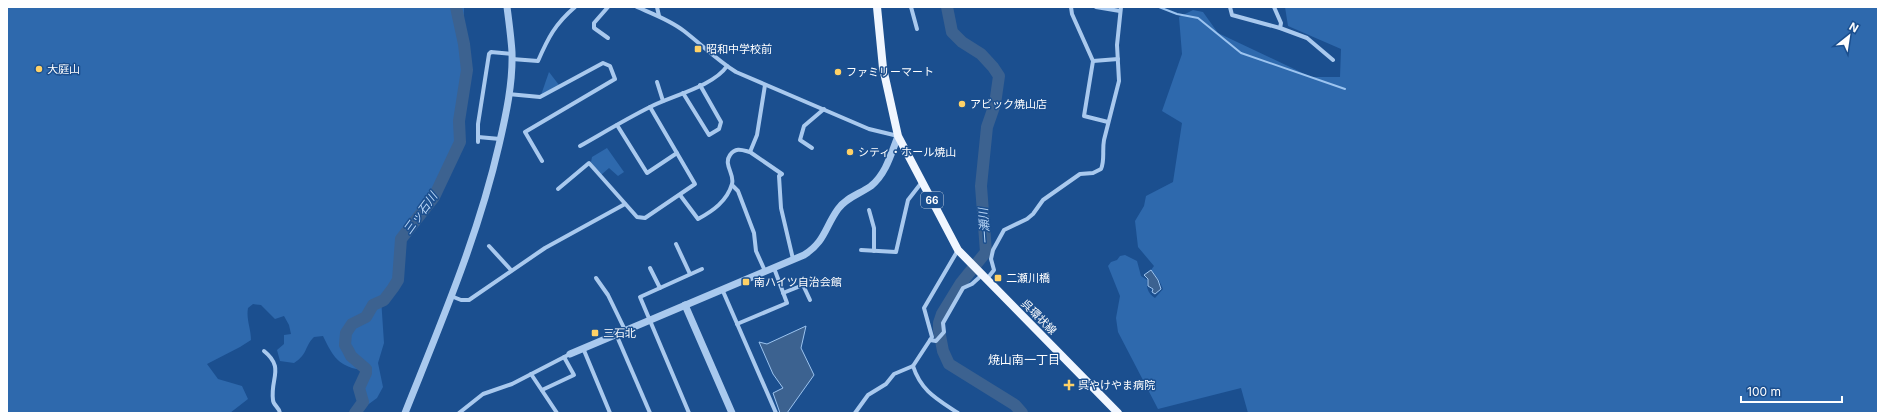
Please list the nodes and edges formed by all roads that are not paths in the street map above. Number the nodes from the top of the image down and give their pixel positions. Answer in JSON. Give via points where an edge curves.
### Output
{"nodes":[{"id":1,"x":507,"y":7,"type":"edge"},
{"id":2,"x":575,"y":7,"type":"edge"},
{"id":3,"x":608,"y":7,"type":"edge"},
{"id":4,"x":637,"y":7,"type":"edge"},
{"id":5,"x":657,"y":7,"type":"edge"},
{"id":6,"x":877,"y":7,"type":"edge"},
{"id":7,"x":911,"y":7,"type":"edge"},
{"id":8,"x":1071,"y":7,"type":"edge"},
{"id":9,"x":1096,"y":7,"type":"edge"},
{"id":10,"x":1230,"y":7,"type":"edge"},
{"id":11,"x":1274,"y":7,"type":"edge"},
{"id":12,"x":1120,"y":9,"type":"edge"},
{"id":13,"x":659,"y":16,"type":"junction"},
{"id":14,"x":1280,"y":28,"type":"junction"},
{"id":15,"x":917,"y":29,"type":"dead end"},
{"id":16,"x":608,"y":38,"type":"dead end"},
{"id":17,"x":512,"y":56,"type":"junction"},
{"id":18,"x":1118,"y":59,"type":"junction"},
{"id":19,"x":1093,"y":60,"type":"junction"},
{"id":20,"x":1332,"y":60,"type":"dead end"},
{"id":21,"x":727,"y":66,"type":"junction"},
{"id":22,"x":657,"y":82,"type":"dead end"},
{"id":23,"x":700,"y":85,"type":"junction"},
{"id":24,"x":765,"y":85,"type":"junction"},
{"id":25,"x":508,"y":94,"type":"junction"},
{"id":26,"x":683,"y":94,"type":"junction"},
{"id":27,"x":663,"y":101,"type":"junction"},
{"id":28,"x":650,"y":107,"type":"junction"},
{"id":29,"x":824,"y":109,"type":"junction"},
{"id":30,"x":1108,"y":122,"type":"junction"},
{"id":31,"x":617,"y":125,"type":"junction"},
{"id":32,"x":898,"y":136,"type":"junction"},
{"id":33,"x":500,"y":139,"type":"junction"},
{"id":34,"x":580,"y":146,"type":"dead end"},
{"id":35,"x":812,"y":148,"type":"dead end"},
{"id":36,"x":750,"y":152,"type":"junction"},
{"id":37,"x":677,"y":153,"type":"junction"},
{"id":38,"x":542,"y":161,"type":"dead end"},
{"id":39,"x":922,"y":182,"type":"junction"},
{"id":40,"x":732,"y":185,"type":"junction"},
{"id":41,"x":558,"y":188,"type":"dead end"},
{"id":42,"x":680,"y":195,"type":"junction"},
{"id":43,"x":625,"y":204,"type":"junction"},
{"id":44,"x":869,"y":210,"type":"dead end"},
{"id":45,"x":676,"y":244,"type":"dead end"},
{"id":46,"x":490,"y":246,"type":"dead end"},
{"id":47,"x":862,"y":250,"type":"dead end"},
{"id":48,"x":958,"y":250,"type":"junction"},
{"id":49,"x":874,"y":251,"type":"junction"},
{"id":50,"x":794,"y":259,"type":"junction"},
{"id":51,"x":650,"y":268,"type":"dead end"},
{"id":52,"x":774,"y":268,"type":"junction"},
{"id":53,"x":702,"y":269,"type":"dead end"},
{"id":54,"x":511,"y":270,"type":"junction"},
{"id":55,"x":765,"y":271,"type":"junction"},
{"id":56,"x":690,"y":274,"type":"junction"},
{"id":57,"x":983,"y":276,"type":"junction"},
{"id":58,"x":596,"y":278,"type":"dead end"},
{"id":59,"x":660,"y":288,"type":"junction"},
{"id":60,"x":722,"y":289,"type":"junction"},
{"id":61,"x":783,"y":293,"type":"junction"},
{"id":62,"x":451,"y":296,"type":"junction"},
{"id":63,"x":810,"y":300,"type":"dead end"},
{"id":64,"x":685,"y":304,"type":"junction"},
{"id":65,"x":649,"y":320,"type":"junction"},
{"id":66,"x":737,"y":324,"type":"junction"},
{"id":67,"x":625,"y":330,"type":"junction"},
{"id":68,"x":616,"y":334,"type":"junction"},
{"id":69,"x":930,"y":340,"type":"junction"},
{"id":70,"x":583,"y":348,"type":"junction"},
{"id":71,"x":264,"y":351,"type":"dead end"},
{"id":72,"x":567,"y":355,"type":"junction"},
{"id":73,"x":913,"y":366,"type":"junction"},
{"id":74,"x":531,"y":374,"type":"junction"},
{"id":75,"x":542,"y":390,"type":"junction"},
{"id":76,"x":775,"y":412,"type":"edge"},
{"id":77,"x":280,"y":413,"type":"edge"},
{"id":78,"x":406,"y":413,"type":"edge"},
{"id":79,"x":459,"y":413,"type":"edge"},
{"id":80,"x":557,"y":413,"type":"edge"},
{"id":81,"x":610,"y":413,"type":"edge"},
{"id":82,"x":650,"y":413,"type":"edge"},
{"id":83,"x":689,"y":413,"type":"edge"},
{"id":84,"x":732,"y":413,"type":"edge"},
{"id":85,"x":769,"y":413,"type":"edge"},
{"id":86,"x":855,"y":413,"type":"edge"},
{"id":87,"x":958,"y":413,"type":"edge"},
{"id":88,"x":1118,"y":413,"type":"edge"}],
"edges":[{"from":1,"to":17,"type":"street"},
{"from":2,"to":17,"type":"street","via":[[562,18],[550,34],[538,61]]},
{"from":3,"to":16,"type":"street","via":[[594,23],[594,28]]},
{"from":4,"to":13,"type":"street"},
{"from":5,"to":13,"type":"street"},
{"from":6,"to":32,"type":"main road","name":"呉環状線","number":"66","via":[[883,68]]},
{"from":7,"to":15,"type":"street"},
{"from":8,"to":19,"type":"street"},
{"from":9,"to":12,"type":"street"},
{"from":10,"to":14,"type":"street","via":[[1232,15]]},
{"from":11,"to":14,"type":"street","via":[[1281,24]]},
{"from":12,"to":18,"type":"street"},
{"from":13,"to":21,"type":"street"},
{"from":14,"to":20,"type":"street","via":[[1308,38]]},
{"from":17,"to":25,"type":"street"},
{"from":17,"to":33,"type":"street","via":[[491,52],[489,54],[478,139]]},
{"from":18,"to":19,"type":"street"},
{"from":18,"to":30,"type":"street","via":[[1119,81]]},
{"from":19,"to":30,"type":"street","via":[[1084,116]]},
{"from":21,"to":23,"type":"street","via":[[722,74]]},
{"from":21,"to":24,"type":"street"},
{"from":22,"to":27,"type":"street"},
{"from":23,"to":26,"type":"street"},
{"from":23,"to":26,"type":"street","via":[[721,122],[719,130],[708,135]]},
{"from":24,"to":29,"type":"street"},
{"from":24,"to":36,"type":"street"},
{"from":25,"to":33,"type":"street"},
{"from":25,"to":38,"type":"street","via":[[540,97],[603,63],[610,66],[615,79],[525,132]]},
{"from":26,"to":27,"type":"street"},
{"from":27,"to":28,"type":"street"},
{"from":28,"to":31,"type":"street"},
{"from":28,"to":37,"type":"street"},
{"from":29,"to":32,"type":"street","via":[[869,129]]},
{"from":29,"to":35,"type":"street","via":[[804,126],[800,140]]},
{"from":30,"to":57,"type":"street","via":[[1101,170],[1080,174],[1043,200],[1026,219],[1004,230],[993,250],[991,259],[994,270]]},
{"from":31,"to":34,"type":"street"},
{"from":31,"to":37,"type":"street","via":[[647,173]]},
{"from":32,"to":39,"type":"main road","name":"呉環状線","number":"66"},
{"from":32,"to":50,"type":"street","via":[[886,169],[878,180],[846,201],[838,209],[815,248]]},
{"from":33,"to":62,"type":"street","via":[[477,226]]},
{"from":36,"to":40,"type":"street","via":[[738,149],[728,158]]},
{"from":36,"to":50,"type":"street","via":[[782,174],[779,176],[780,208]]},
{"from":37,"to":42,"type":"street","via":[[695,184]]},
{"from":39,"to":48,"type":"main road","name":"呉環状線","number":"66"},
{"from":39,"to":49,"type":"street","via":[[908,200],[896,252]]},
{"from":40,"to":42,"type":"street","via":[[722,202],[698,219]]},
{"from":40,"to":55,"type":"street","via":[[738,191],[754,232],[756,251]]},
{"from":41,"to":43,"type":"street","via":[[589,163]]},
{"from":42,"to":43,"type":"street","via":[[645,218],[637,217]]},
{"from":43,"to":54,"type":"street","via":[[545,248]]},
{"from":44,"to":49,"type":"street","via":[[874,228]]},
{"from":45,"to":56,"type":"street"},
{"from":46,"to":54,"type":"street"},
{"from":47,"to":49,"type":"street"},
{"from":48,"to":57,"type":"main road","name":"呉環状線","number":"66"},
{"from":48,"to":69,"type":"street","via":[[924,308],[931,328]]},
{"from":50,"to":52,"type":"street"},
{"from":51,"to":59,"type":"street"},
{"from":52,"to":55,"type":"street"},
{"from":52,"to":61,"type":"street"},
{"from":53,"to":56,"type":"street"},
{"from":54,"to":62,"type":"street","via":[[469,300]]},
{"from":55,"to":60,"type":"street"},
{"from":56,"to":59,"type":"street"},
{"from":57,"to":69,"type":"street","via":[[963,288],[944,323],[944,332],[936,341]]},
{"from":57,"to":88,"type":"main road","name":"呉環状線","number":"66"},
{"from":58,"to":67,"type":"street","via":[[608,295]]},
{"from":59,"to":65,"type":"street","via":[[640,297]]},
{"from":60,"to":64,"type":"street"},
{"from":60,"to":66,"type":"street"},
{"from":61,"to":63,"type":"street","via":[[803,285]]},
{"from":61,"to":66,"type":"street","via":[[787,303]]},
{"from":62,"to":78,"type":"street"},
{"from":64,"to":65,"type":"street"},
{"from":64,"to":84,"type":"street"},
{"from":65,"to":67,"type":"street"},
{"from":65,"to":83,"type":"street"},
{"from":66,"to":76,"type":"street"},
{"from":67,"to":68,"type":"street"},
{"from":68,"to":70,"type":"street"},
{"from":68,"to":82,"type":"street"},
{"from":69,"to":73,"type":"street"},
{"from":70,"to":72,"type":"street"},
{"from":70,"to":81,"type":"street"},
{"from":71,"to":77,"type":"street","via":[[274,360],[276,368],[272,400]]},
{"from":72,"to":74,"type":"street"},
{"from":72,"to":75,"type":"street","via":[[574,374]]},
{"from":73,"to":86,"type":"street","via":[[894,374],[886,384],[868,395]]},
{"from":73,"to":87,"type":"street","via":[[917,380],[928,393]]},
{"from":74,"to":75,"type":"street"},
{"from":74,"to":79,"type":"street","via":[[483,394]]},
{"from":75,"to":80,"type":"street"},
{"from":76,"to":85,"type":"street"}]}
